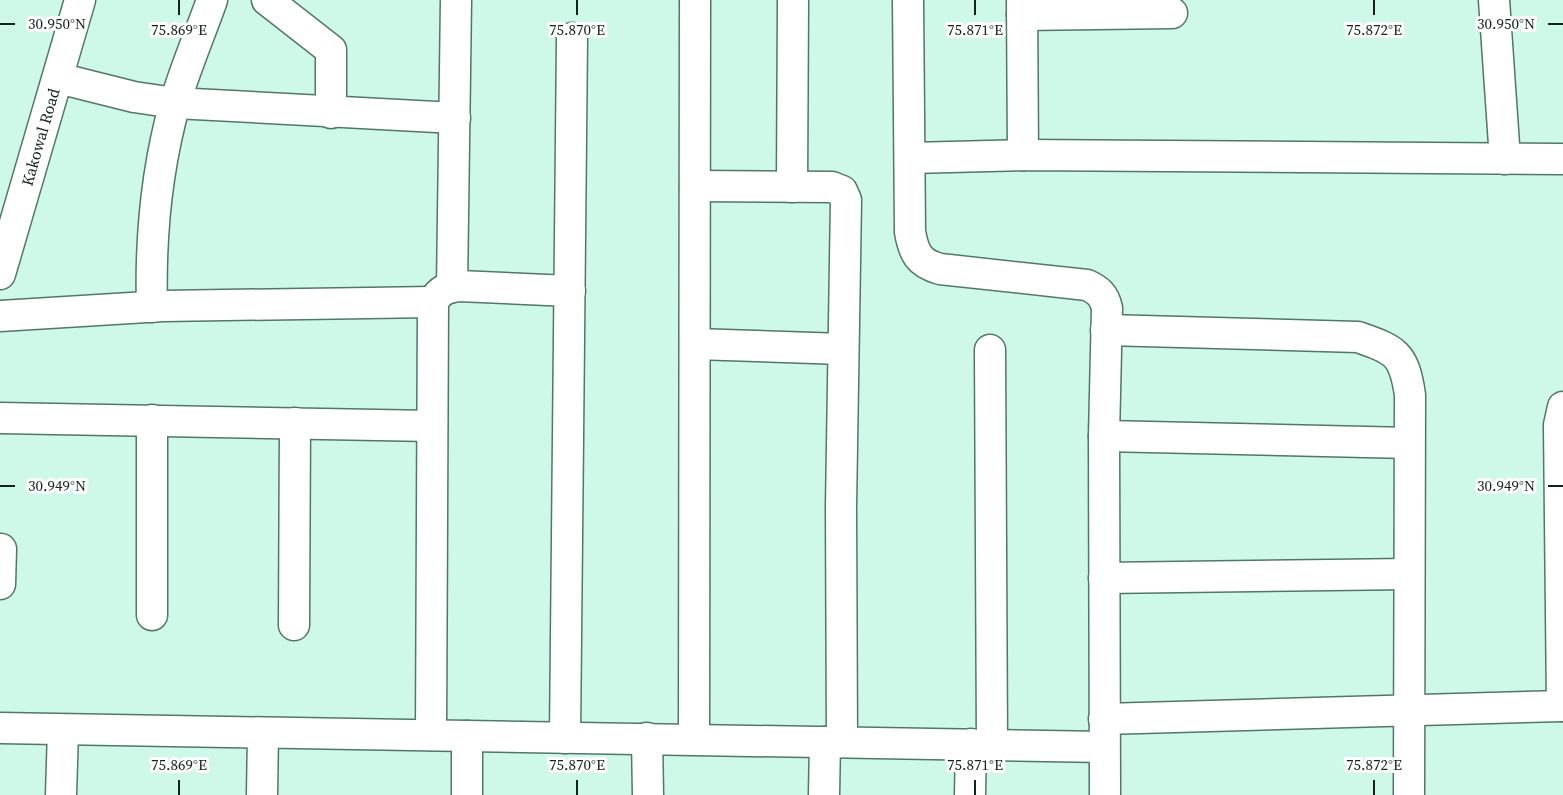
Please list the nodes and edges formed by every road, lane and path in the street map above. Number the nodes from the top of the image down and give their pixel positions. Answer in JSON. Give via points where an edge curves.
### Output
{"nodes":[{"id":1,"x":80,"y":0,"type":"edge"},
{"id":2,"x":212,"y":0,"type":"edge"},
{"id":3,"x":267,"y":0,"type":"edge"},
{"id":4,"x":456,"y":0,"type":"edge"},
{"id":5,"x":695,"y":0,"type":"edge"},
{"id":6,"x":793,"y":0,"type":"edge"},
{"id":7,"x":908,"y":0,"type":"edge"},
{"id":8,"x":1494,"y":0,"type":"edge"},
{"id":9,"x":1022,"y":7,"type":"edge"},
{"id":10,"x":1172,"y":13,"type":"dead end"},
{"id":11,"x":572,"y":38,"type":"dead end"},
{"id":12,"x":58,"y":78,"type":"junction"},
{"id":13,"x":176,"y":103,"type":"junction"},
{"id":14,"x":331,"y":113,"type":"junction"},
{"id":15,"x":455,"y":118,"type":"junction"},
{"id":16,"x":1023,"y":155,"type":"junction"},
{"id":17,"x":910,"y":158,"type":"junction"},
{"id":18,"x":1505,"y":159,"type":"junction"},
{"id":19,"x":1563,"y":159,"type":"edge"},
{"id":20,"x":695,"y":186,"type":"junction"},
{"id":21,"x":792,"y":187,"type":"junction"},
{"id":22,"x":11,"y":201,"type":"edge"},
{"id":23,"x":0,"y":274,"type":"edge"},
{"id":24,"x":570,"y":291,"type":"junction"},
{"id":25,"x":443,"y":295,"type":"junction"},
{"id":26,"x":152,"y":307,"type":"junction"},
{"id":27,"x":0,"y":316,"type":"edge"},
{"id":28,"x":1106,"y":330,"type":"junction"},
{"id":29,"x":695,"y":344,"type":"junction"},
{"id":30,"x":843,"y":349,"type":"junction"},
{"id":31,"x":990,"y":350,"type":"dead end"},
{"id":32,"x":1563,"y":407,"type":"edge"},
{"id":33,"x":0,"y":418,"type":"edge"},
{"id":34,"x":152,"y":420,"type":"junction"},
{"id":35,"x":295,"y":423,"type":"junction"},
{"id":36,"x":432,"y":426,"type":"junction"},
{"id":37,"x":1104,"y":436,"type":"junction"},
{"id":38,"x":1409,"y":443,"type":"junction"},
{"id":39,"x":1,"y":549,"type":"edge"},
{"id":40,"x":1409,"y":574,"type":"junction"},
{"id":41,"x":1104,"y":578,"type":"junction"},
{"id":42,"x":0,"y":584,"type":"edge"},
{"id":43,"x":152,"y":615,"type":"dead end"},
{"id":44,"x":294,"y":626,"type":"dead end"},
{"id":45,"x":1562,"y":706,"type":"edge"},
{"id":46,"x":1409,"y":712,"type":"junction"},
{"id":47,"x":0,"y":728,"type":"edge"},
{"id":48,"x":63,"y":730,"type":"junction"},
{"id":49,"x":263,"y":733,"type":"junction"},
{"id":50,"x":1104,"y":733,"type":"junction"},
{"id":51,"x":431,"y":735,"type":"junction"},
{"id":52,"x":467,"y":736,"type":"junction"},
{"id":53,"x":564,"y":738,"type":"junction"},
{"id":54,"x":647,"y":738,"type":"junction"},
{"id":55,"x":693,"y":739,"type":"junction"},
{"id":56,"x":833,"y":742,"type":"junction"},
{"id":57,"x":981,"y":744,"type":"junction"},
{"id":58,"x":61,"y":795,"type":"edge"},
{"id":59,"x":262,"y":795,"type":"edge"},
{"id":60,"x":467,"y":795,"type":"edge"},
{"id":61,"x":648,"y":795,"type":"edge"},
{"id":62,"x":824,"y":795,"type":"edge"},
{"id":63,"x":970,"y":795,"type":"edge"},
{"id":64,"x":1105,"y":795,"type":"edge"},
{"id":65,"x":1409,"y":795,"type":"edge"}],
"edges":[{"from":1,"to":12,"type":"street","name":"Kakowal Road"},
{"from":2,"to":13,"type":"street"},
{"from":3,"to":14,"type":"street","via":[[331,50]]},
{"from":4,"to":15,"type":"street"},
{"from":5,"to":20,"type":"street"},
{"from":6,"to":21,"type":"street"},
{"from":7,"to":17,"type":"street"},
{"from":8,"to":18,"type":"street"},
{"from":9,"to":10,"type":"street"},
{"from":9,"to":16,"type":"street"},
{"from":11,"to":24,"type":"street"},
{"from":12,"to":13,"type":"street","via":[[135,98]]},
{"from":12,"to":22,"type":"street","name":"Kakowal Road"},
{"from":13,"to":14,"type":"street"},
{"from":13,"to":26,"type":"street","via":[[155,200]]},
{"from":14,"to":15,"type":"street"},
{"from":15,"to":25,"type":"street"},
{"from":16,"to":17,"type":"street"},
{"from":16,"to":18,"type":"street"},
{"from":17,"to":28,"type":"street","via":[[910,232],[913,251],[924,264],[1086,285],[1104,297]]},
{"from":18,"to":19,"type":"street"},
{"from":20,"to":21,"type":"street"},
{"from":20,"to":29,"type":"street"},
{"from":21,"to":30,"type":"street","via":[[832,187],[842,191],[846,200]]},
{"from":22,"to":23,"type":"street","name":"Kakowal Road"},
{"from":24,"to":25,"type":"street"},
{"from":24,"to":53,"type":"street"},
{"from":25,"to":26,"type":"street"},
{"from":25,"to":36,"type":"street"},
{"from":26,"to":27,"type":"street"},
{"from":28,"to":37,"type":"street"},
{"from":28,"to":38,"type":"street","via":[[1358,337],[1389,348],[1406,368]]},
{"from":29,"to":30,"type":"street"},
{"from":29,"to":55,"type":"street"},
{"from":30,"to":56,"type":"street"},
{"from":31,"to":57,"type":"street"},
{"from":32,"to":45,"type":"street","via":[[1559,425]]},
{"from":33,"to":34,"type":"street"},
{"from":34,"to":35,"type":"street"},
{"from":34,"to":43,"type":"street"},
{"from":35,"to":36,"type":"street"},
{"from":35,"to":44,"type":"street"},
{"from":36,"to":51,"type":"street"},
{"from":37,"to":38,"type":"street"},
{"from":37,"to":41,"type":"street"},
{"from":38,"to":40,"type":"street"},
{"from":39,"to":42,"type":"street"},
{"from":40,"to":41,"type":"street"},
{"from":40,"to":46,"type":"street"},
{"from":41,"to":50,"type":"street"},
{"from":45,"to":46,"type":"street"},
{"from":46,"to":50,"type":"street"},
{"from":46,"to":65,"type":"street"},
{"from":47,"to":48,"type":"street"},
{"from":48,"to":49,"type":"street"},
{"from":48,"to":58,"type":"street"},
{"from":49,"to":51,"type":"street"},
{"from":49,"to":59,"type":"street"},
{"from":50,"to":57,"type":"street"},
{"from":50,"to":64,"type":"street"},
{"from":51,"to":52,"type":"street"},
{"from":52,"to":53,"type":"street"},
{"from":52,"to":60,"type":"street"},
{"from":53,"to":54,"type":"street"},
{"from":54,"to":55,"type":"street"},
{"from":54,"to":61,"type":"street"},
{"from":55,"to":56,"type":"street"},
{"from":56,"to":57,"type":"street"},
{"from":56,"to":62,"type":"street"},
{"from":57,"to":63,"type":"street"}]}
